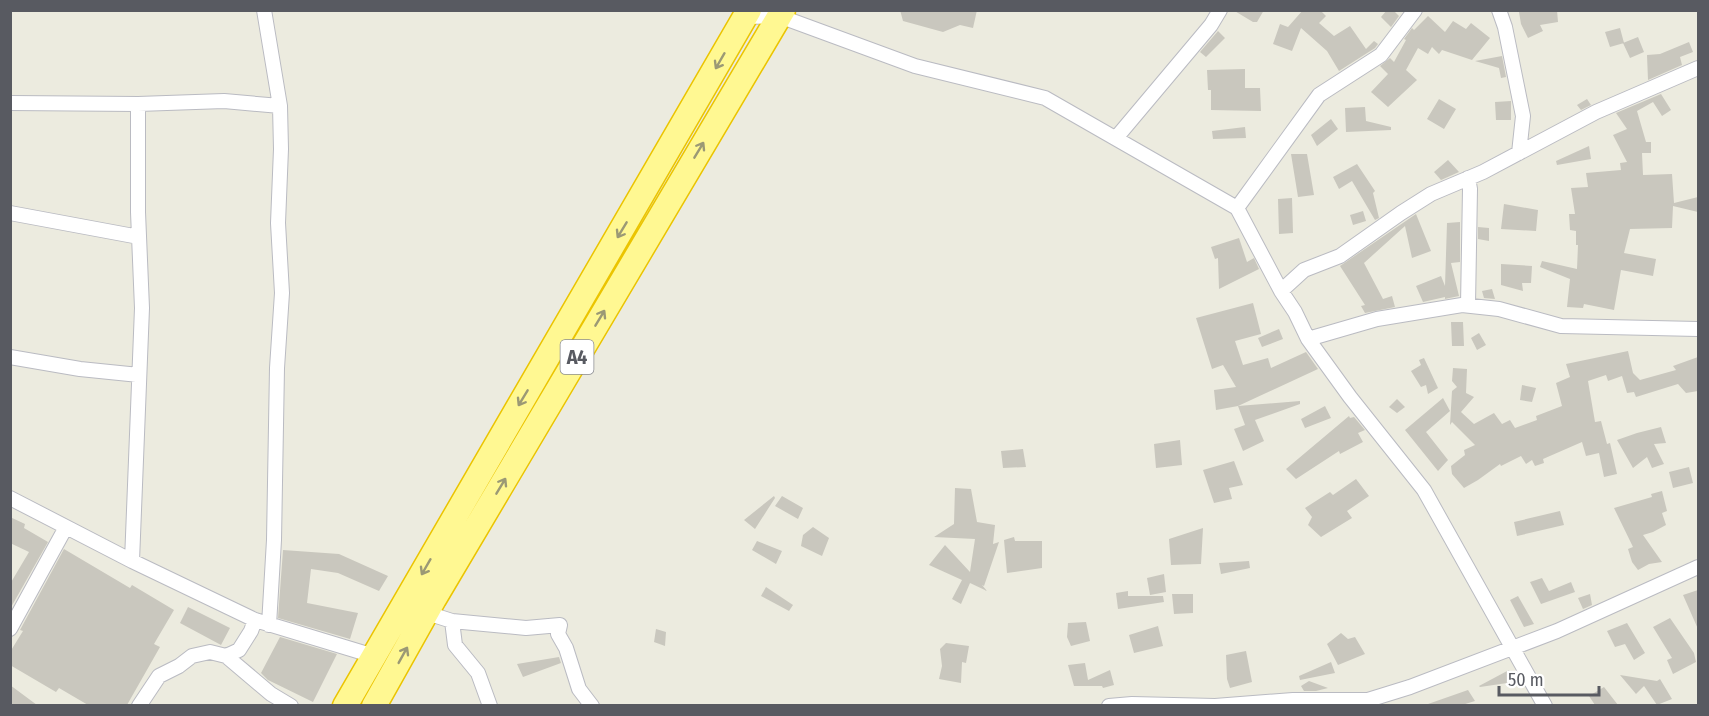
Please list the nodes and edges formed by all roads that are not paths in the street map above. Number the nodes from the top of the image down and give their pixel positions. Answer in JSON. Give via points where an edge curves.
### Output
{"nodes":[{"id":1,"x":264,"y":10,"type":"edge"},
{"id":2,"x":1220,"y":10,"type":"edge"},
{"id":3,"x":1415,"y":10,"type":"edge"},
{"id":4,"x":1499,"y":10,"type":"edge"},
{"id":5,"x":781,"y":13,"type":"edge"},
{"id":6,"x":747,"y":14,"type":"edge"},
{"id":7,"x":1698,"y":68,"type":"edge"},
{"id":8,"x":10,"y":103,"type":"edge"},
{"id":9,"x":138,"y":104,"type":"junction"},
{"id":10,"x":280,"y":106,"type":"junction"},
{"id":11,"x":1116,"y":138,"type":"junction"},
{"id":12,"x":1519,"y":153,"type":"junction"},
{"id":13,"x":1468,"y":178,"type":"junction"},
{"id":14,"x":1237,"y":208,"type":"junction"},
{"id":15,"x":10,"y":213,"type":"edge"},
{"id":16,"x":139,"y":237,"type":"junction"},
{"id":17,"x":1281,"y":291,"type":"junction"},
{"id":18,"x":1468,"y":305,"type":"junction"},
{"id":19,"x":1698,"y":329,"type":"edge"},
{"id":20,"x":1308,"y":339,"type":"junction"},
{"id":21,"x":10,"y":357,"type":"edge"},
{"id":22,"x":139,"y":375,"type":"junction"},
{"id":23,"x":10,"y":498,"type":"edge"},
{"id":24,"x":66,"y":527,"type":"junction"},
{"id":25,"x":132,"y":561,"type":"junction"},
{"id":26,"x":1698,"y":567,"type":"edge"},
{"id":27,"x":427,"y":613,"type":"junction"},
{"id":28,"x":255,"y":620,"type":"junction"},
{"id":29,"x":452,"y":621,"type":"junction"},
{"id":30,"x":269,"y":625,"type":"junction"},
{"id":31,"x":10,"y":629,"type":"edge"},
{"id":32,"x":1512,"y":648,"type":"junction"},
{"id":33,"x":226,"y":656,"type":"junction"},
{"id":34,"x":374,"y":656,"type":"junction"},
{"id":35,"x":140,"y":705,"type":"edge"},
{"id":36,"x":291,"y":705,"type":"edge"},
{"id":37,"x":345,"y":705,"type":"edge"},
{"id":38,"x":374,"y":705,"type":"edge"},
{"id":39,"x":490,"y":705,"type":"edge"},
{"id":40,"x":592,"y":705,"type":"edge"},
{"id":41,"x":1108,"y":705,"type":"edge"},
{"id":42,"x":1215,"y":705,"type":"edge"},
{"id":43,"x":1545,"y":705,"type":"edge"}],
"edges":[{"from":1,"to":10,"type":"street"},
{"from":2,"to":11,"type":"street"},
{"from":3,"to":14,"type":"street","via":[[1381,55],[1319,95]]},
{"from":4,"to":12,"type":"street","via":[[1523,116]]},
{"from":5,"to":6,"type":"street"},
{"from":5,"to":11,"type":"street","via":[[915,66],[1045,98]]},
{"from":27,"to":5,"type":"highway","number":"A4","one_way":true},
{"from":6,"to":34,"type":"highway","number":"A4","one_way":true},
{"from":7,"to":12,"type":"street","via":[[1596,112]]},
{"from":8,"to":9,"type":"street"},
{"from":9,"to":10,"type":"street","via":[[224,101]]},
{"from":9,"to":16,"type":"street"},
{"from":10,"to":30,"type":"street","via":[[278,223],[282,293]]},
{"from":11,"to":14,"type":"street"},
{"from":12,"to":13,"type":"street"},
{"from":13,"to":17,"type":"street","via":[[1431,194],[1340,256],[1304,270]]},
{"from":13,"to":18,"type":"street"},
{"from":14,"to":17,"type":"street"},
{"from":15,"to":16,"type":"street"},
{"from":16,"to":22,"type":"street"},
{"from":17,"to":20,"type":"street"},
{"from":18,"to":19,"type":"street","via":[[1561,326]]},
{"from":18,"to":20,"type":"street","via":[[1377,319]]},
{"from":20,"to":32,"type":"street","via":[[1424,490]]},
{"from":21,"to":22,"type":"street"},
{"from":22,"to":25,"type":"street"},
{"from":23,"to":24,"type":"street"},
{"from":24,"to":25,"type":"street"},
{"from":24,"to":31,"type":"street"},
{"from":25,"to":28,"type":"street"},
{"from":26,"to":32,"type":"street"},
{"from":27,"to":29,"type":"street"},
{"from":38,"to":27,"type":"highway","number":"A4","one_way":true},
{"from":28,"to":30,"type":"street"},
{"from":28,"to":33,"type":"street","via":[[239,650]]},
{"from":29,"to":39,"type":"street","via":[[454,645],[478,673]]},
{"from":29,"to":40,"type":"street","via":[[526,627],[560,625],[558,634],[579,689]]},
{"from":30,"to":34,"type":"street"},
{"from":32,"to":42,"type":"street","via":[[1368,700]]},
{"from":32,"to":43,"type":"street"},
{"from":33,"to":35,"type":"street","via":[[210,652],[192,656],[159,676]]},
{"from":33,"to":36,"type":"street","via":[[271,694]]},
{"from":34,"to":37,"type":"highway","number":"A4"},
{"from":41,"to":42,"type":"street"}]}
